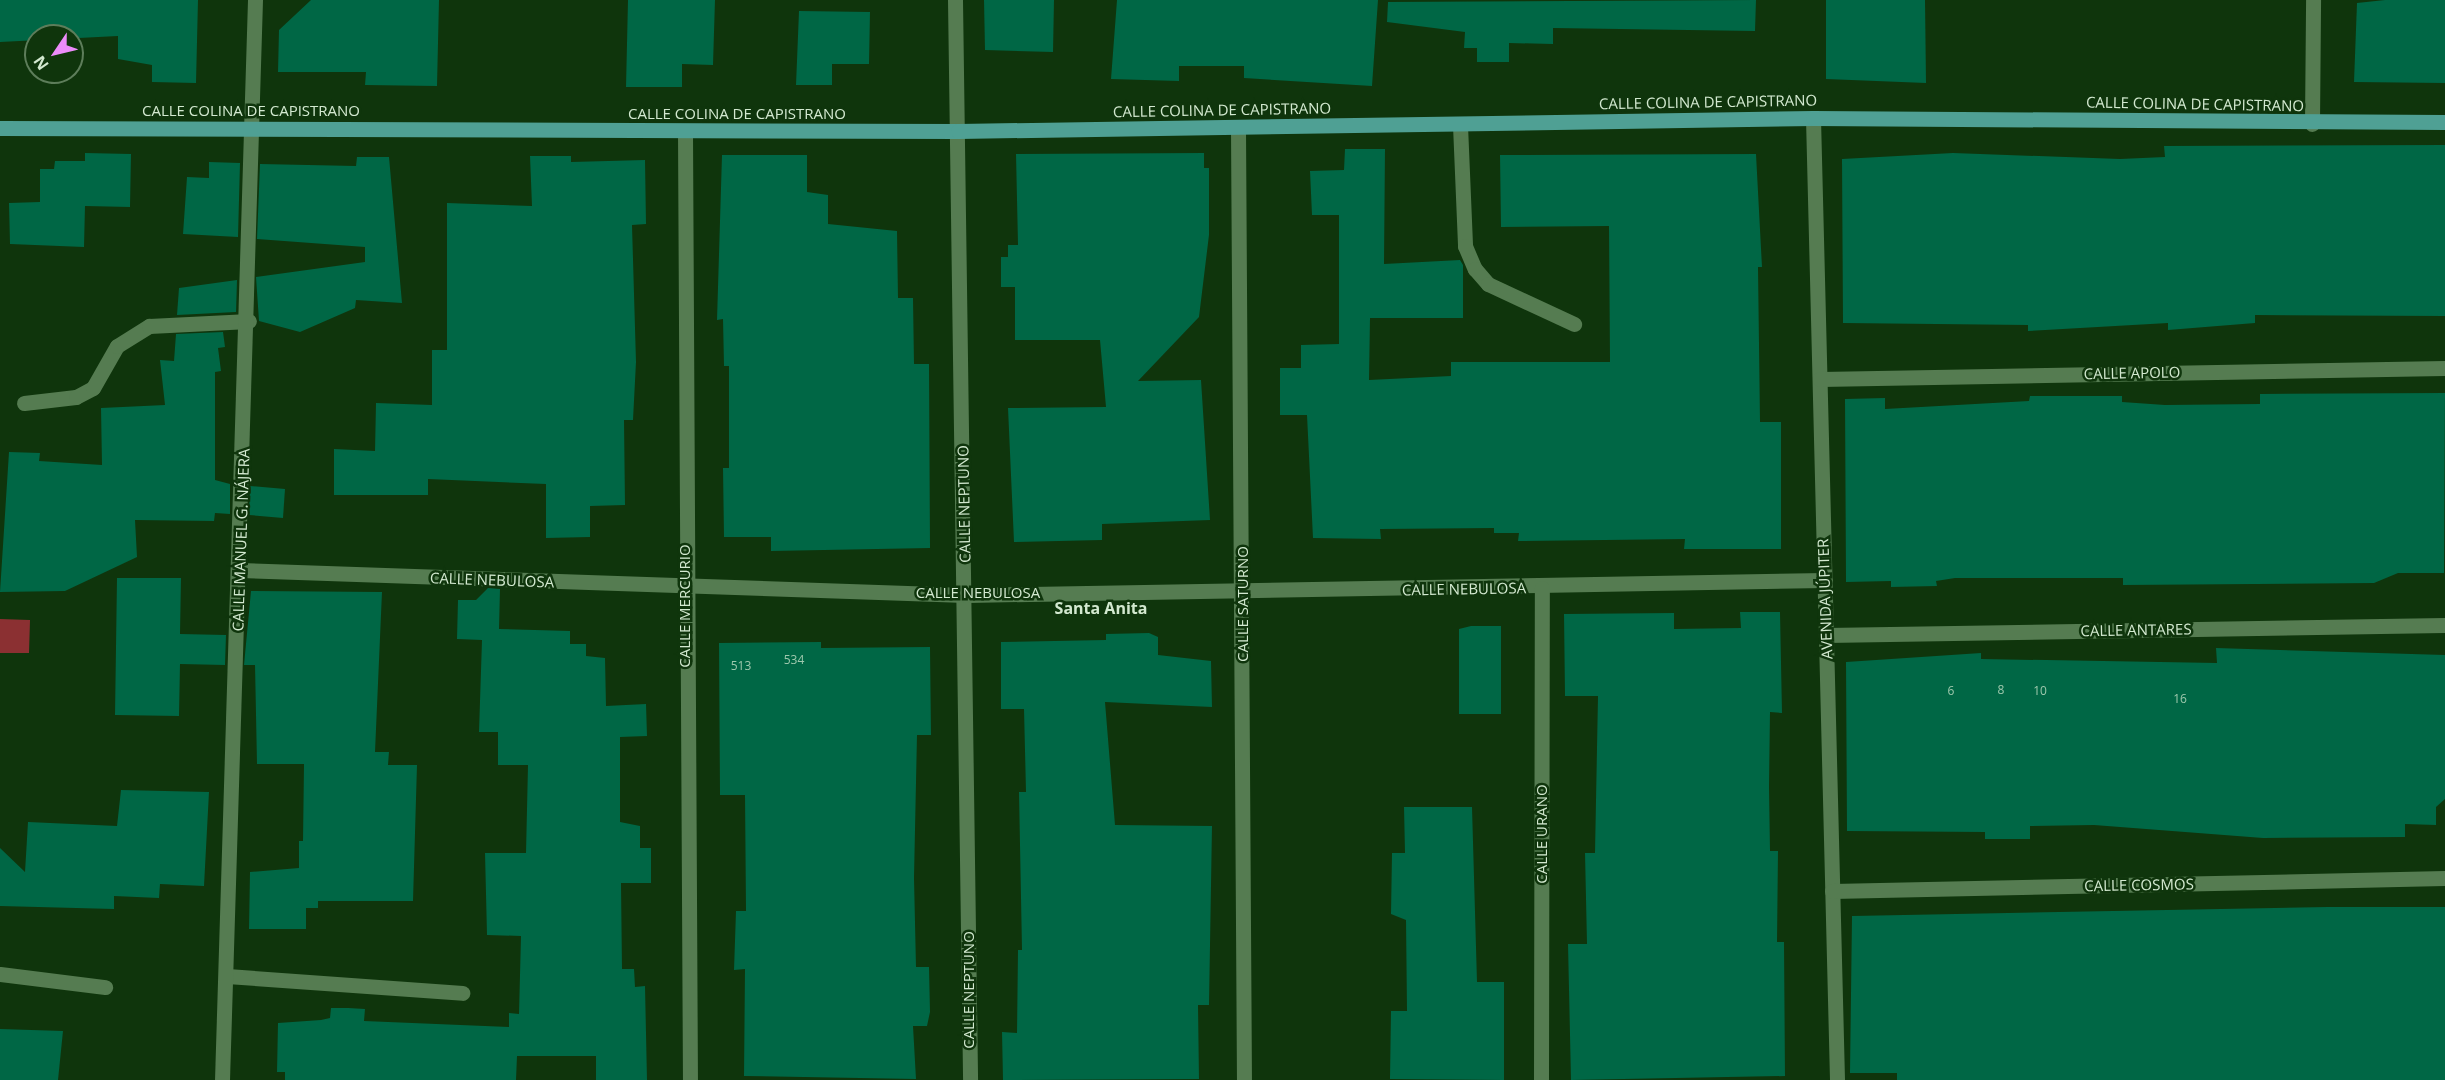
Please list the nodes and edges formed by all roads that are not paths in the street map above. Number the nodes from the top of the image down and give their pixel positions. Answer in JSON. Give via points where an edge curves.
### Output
{"nodes":[{"id":1,"x":255,"y":0,"type":"edge"},
{"id":2,"x":955,"y":0,"type":"edge"},
{"id":3,"x":2313,"y":0,"type":"edge"},
{"id":4,"x":1813,"y":117,"type":"junction"},
{"id":5,"x":2445,"y":122,"type":"edge"},
{"id":6,"x":1460,"y":124,"type":"junction"},
{"id":7,"x":2312,"y":124,"type":"junction"},
{"id":8,"x":0,"y":128,"type":"edge"},
{"id":9,"x":252,"y":129,"type":"junction"},
{"id":10,"x":1238,"y":129,"type":"junction"},
{"id":11,"x":685,"y":132,"type":"junction"},
{"id":12,"x":958,"y":132,"type":"junction"},
{"id":13,"x":249,"y":321,"type":"junction"},
{"id":14,"x":1574,"y":324,"type":"dead end"},
{"id":15,"x":2445,"y":368,"type":"edge"},
{"id":16,"x":1820,"y":379,"type":"junction"},
{"id":17,"x":24,"y":403,"type":"dead end"},
{"id":18,"x":239,"y":570,"type":"junction"},
{"id":19,"x":1825,"y":580,"type":"junction"},
{"id":20,"x":685,"y":588,"type":"junction"},
{"id":21,"x":1542,"y":588,"type":"junction"},
{"id":22,"x":1243,"y":591,"type":"junction"},
{"id":23,"x":966,"y":595,"type":"junction"},
{"id":24,"x":2445,"y":625,"type":"edge"},
{"id":25,"x":1826,"y":635,"type":"junction"},
{"id":26,"x":2445,"y":879,"type":"edge"},
{"id":27,"x":1833,"y":891,"type":"junction"},
{"id":28,"x":0,"y":974,"type":"edge"},
{"id":29,"x":227,"y":976,"type":"junction"},
{"id":30,"x":105,"y":987,"type":"dead end"},
{"id":31,"x":462,"y":993,"type":"dead end"},
{"id":32,"x":222,"y":1080,"type":"edge"},
{"id":33,"x":690,"y":1080,"type":"edge"},
{"id":34,"x":970,"y":1080,"type":"edge"},
{"id":35,"x":1244,"y":1080,"type":"edge"},
{"id":36,"x":1541,"y":1080,"type":"edge"},
{"id":37,"x":1837,"y":1080,"type":"edge"}],
"edges":[{"from":1,"to":9,"type":"street","name":"CALLE MANUEL G. NÁJERA"},
{"from":2,"to":12,"type":"street","name":"CALLE NEPTUNO"},
{"from":3,"to":7,"type":"street"},
{"from":4,"to":6,"type":"main road","name":"CALLE COLINA DE CAPISTRANO"},
{"from":4,"to":7,"type":"main road","name":"CALLE COLINA DE CAPISTRANO"},
{"from":4,"to":16,"type":"street","name":"AVENIDA JÚPITER"},
{"from":5,"to":7,"type":"main road","name":"CALLE COLINA DE CAPISTRANO"},
{"from":6,"to":10,"type":"main road","name":"CALLE COLINA DE CAPISTRANO"},
{"from":6,"to":14,"type":"street","via":[[1465,246],[1475,269],[1488,284]]},
{"from":8,"to":9,"type":"main road","name":"CALLE COLINA DE CAPISTRANO"},
{"from":9,"to":11,"type":"main road","name":"CALLE COLINA DE CAPISTRANO"},
{"from":9,"to":13,"type":"street","name":"CALLE MANUEL G. NÁJERA"},
{"from":10,"to":12,"type":"main road","name":"CALLE COLINA DE CAPISTRANO"},
{"from":10,"to":22,"type":"street","name":"CALLE SATURNO"},
{"from":11,"to":12,"type":"main road","name":"CALLE COLINA DE CAPISTRANO"},
{"from":11,"to":20,"type":"street","name":"CALLE MERCURIO"},
{"from":12,"to":23,"type":"street","name":"CALLE NEPTUNO"},
{"from":13,"to":17,"type":"street","via":[[149,326],[117,345],[93,388],[76,397]]},
{"from":13,"to":18,"type":"street","name":"CALLE MANUEL G. NÁJERA"},
{"from":15,"to":16,"type":"street","name":"CALLE APOLO"},
{"from":16,"to":19,"type":"street","name":"AVENIDA JÚPITER"},
{"from":18,"to":20,"type":"street","name":"CALLE NEBULOSA"},
{"from":18,"to":29,"type":"street","name":"CALLE MANUEL G. NÁJERA"},
{"from":19,"to":21,"type":"street","name":"CALLE NEBULOSA"},
{"from":19,"to":25,"type":"street","name":"AVENIDA JÚPITER"},
{"from":20,"to":23,"type":"street","name":"CALLE NEBULOSA"},
{"from":20,"to":33,"type":"street","name":"CALLE MERCURIO"},
{"from":21,"to":22,"type":"street","name":"CALLE NEBULOSA"},
{"from":21,"to":36,"type":"street","name":"CALLE URANO"},
{"from":22,"to":23,"type":"street","name":"CALLE NEBULOSA"},
{"from":22,"to":35,"type":"street","name":"CALLE SATURNO"},
{"from":23,"to":34,"type":"street","name":"CALLE NEPTUNO"},
{"from":24,"to":25,"type":"street","name":"CALLE ANTARES"},
{"from":25,"to":27,"type":"street","name":"AVENIDA JÚPITER"},
{"from":26,"to":27,"type":"street","name":"CALLE COSMOS"},
{"from":27,"to":37,"type":"street","name":"AVENIDA JÚPITER"},
{"from":28,"to":30,"type":"street"},
{"from":29,"to":31,"type":"street"},
{"from":29,"to":32,"type":"street","name":"CALLE MANUEL G. NÁJERA"}]}
